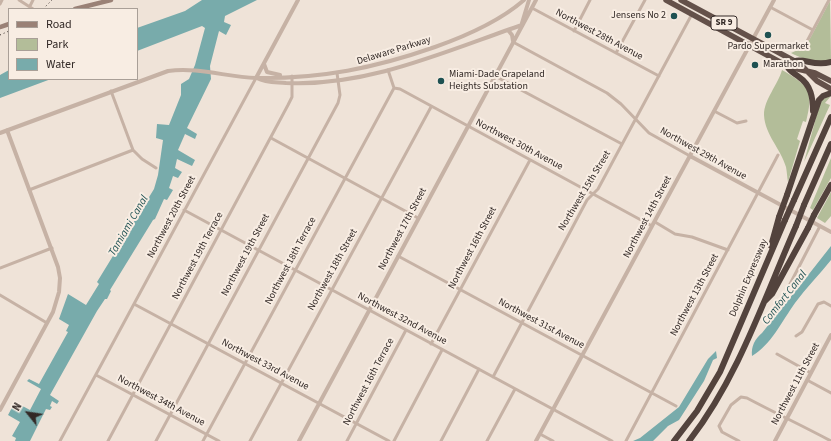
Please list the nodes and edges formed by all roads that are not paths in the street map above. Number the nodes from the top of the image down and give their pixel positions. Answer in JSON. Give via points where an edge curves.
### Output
{"nodes":[{"id":1,"x":2,"y":0,"type":"edge"},
{"id":2,"x":19,"y":0,"type":"edge"},
{"id":3,"x":33,"y":0,"type":"edge"},
{"id":4,"x":111,"y":0,"type":"edge"},
{"id":5,"x":298,"y":0,"type":"edge"},
{"id":6,"x":529,"y":0,"type":"edge"},
{"id":7,"x":536,"y":0,"type":"edge"},
{"id":8,"x":590,"y":0,"type":"edge"},
{"id":9,"x":645,"y":0,"type":"edge"},
{"id":10,"x":666,"y":0,"type":"edge"},
{"id":11,"x":681,"y":0,"type":"edge"},
{"id":12,"x":774,"y":0,"type":"edge"},
{"id":13,"x":829,"y":0,"type":"edge"},
{"id":14,"x":521,"y":1,"type":"edge"},
{"id":15,"x":0,"y":4,"type":"edge"},
{"id":16,"x":32,"y":7,"type":"edge"},
{"id":17,"x":770,"y":7,"type":"junction"},
{"id":18,"x":79,"y":8,"type":"edge"},
{"id":19,"x":532,"y":8,"type":"junction"},
{"id":20,"x":692,"y":14,"type":"junction"},
{"id":21,"x":522,"y":25,"type":"junction"},
{"id":22,"x":508,"y":30,"type":"junction"},
{"id":23,"x":813,"y":30,"type":"junction"},
{"id":24,"x":574,"y":31,"type":"junction"},
{"id":25,"x":752,"y":38,"type":"junction"},
{"id":26,"x":513,"y":42,"type":"junction"},
{"id":27,"x":749,"y":45,"type":"junction"},
{"id":28,"x":805,"y":45,"type":"dead end"},
{"id":29,"x":616,"y":53,"type":"junction"},
{"id":30,"x":795,"y":61,"type":"junction"},
{"id":31,"x":831,"y":62,"type":"edge"},
{"id":32,"x":264,"y":64,"type":"junction"},
{"id":33,"x":787,"y":66,"type":"junction"},
{"id":34,"x":388,"y":70,"type":"junction"},
{"id":35,"x":809,"y":72,"type":"junction"},
{"id":36,"x":337,"y":73,"type":"junction"},
{"id":37,"x":285,"y":76,"type":"junction"},
{"id":38,"x":292,"y":76,"type":"junction"},
{"id":39,"x":495,"y":76,"type":"junction"},
{"id":40,"x":659,"y":76,"type":"junction"},
{"id":41,"x":256,"y":78,"type":"junction"},
{"id":42,"x":338,"y":81,"type":"junction"},
{"id":43,"x":831,"y":81,"type":"edge"},
{"id":44,"x":292,"y":83,"type":"junction"},
{"id":45,"x":394,"y":88,"type":"junction"},
{"id":46,"x":831,"y":89,"type":"edge"},
{"id":47,"x":111,"y":91,"type":"junction"},
{"id":48,"x":831,"y":93,"type":"edge"},
{"id":49,"x":431,"y":107,"type":"junction"},
{"id":50,"x":714,"y":111,"type":"junction"},
{"id":51,"x":814,"y":117,"type":"junction"},
{"id":52,"x":831,"y":117,"type":"edge"},
{"id":53,"x":636,"y":119,"type":"junction"},
{"id":54,"x":746,"y":121,"type":"dead end"},
{"id":55,"x":468,"y":126,"type":"junction"},
{"id":56,"x":7,"y":130,"type":"junction"},
{"id":57,"x":0,"y":133,"type":"edge"},
{"id":58,"x":271,"y":138,"type":"junction"},
{"id":59,"x":622,"y":144,"type":"junction"},
{"id":60,"x":831,"y":144,"type":"edge"},
{"id":61,"x":133,"y":150,"type":"junction"},
{"id":62,"x":778,"y":155,"type":"dead end"},
{"id":63,"x":690,"y":156,"type":"junction"},
{"id":64,"x":308,"y":158,"type":"junction"},
{"id":65,"x":530,"y":160,"type":"junction"},
{"id":66,"x":156,"y":168,"type":"dead end"},
{"id":67,"x":345,"y":178,"type":"junction"},
{"id":68,"x":831,"y":184,"type":"edge"},
{"id":69,"x":29,"y":190,"type":"junction"},
{"id":70,"x":758,"y":193,"type":"junction"},
{"id":71,"x":593,"y":194,"type":"junction"},
{"id":72,"x":382,"y":198,"type":"junction"},
{"id":73,"x":184,"y":210,"type":"junction"},
{"id":74,"x":418,"y":218,"type":"junction"},
{"id":75,"x":782,"y":219,"type":"junction"},
{"id":76,"x":654,"y":224,"type":"junction"},
{"id":77,"x":820,"y":226,"type":"junction"},
{"id":78,"x":221,"y":230,"type":"junction"},
{"id":79,"x":831,"y":231,"type":"edge"},
{"id":80,"x":52,"y":248,"type":"junction"},
{"id":81,"x":258,"y":250,"type":"junction"},
{"id":82,"x":728,"y":250,"type":"junction"},
{"id":83,"x":398,"y":256,"type":"junction"},
{"id":84,"x":0,"y":268,"type":"edge"},
{"id":85,"x":295,"y":270,"type":"junction"},
{"id":86,"x":789,"y":286,"type":"dead end"},
{"id":87,"x":332,"y":290,"type":"junction"},
{"id":88,"x":460,"y":290,"type":"junction"},
{"id":89,"x":0,"y":295,"type":"edge"},
{"id":90,"x":134,"y":304,"type":"junction"},
{"id":91,"x":761,"y":306,"type":"junction"},
{"id":92,"x":831,"y":306,"type":"edge"},
{"id":93,"x":369,"y":310,"type":"junction"},
{"id":94,"x":521,"y":323,"type":"junction"},
{"id":95,"x":47,"y":324,"type":"junction"},
{"id":96,"x":171,"y":324,"type":"junction"},
{"id":97,"x":406,"y":330,"type":"junction"},
{"id":98,"x":831,"y":335,"type":"edge"},
{"id":99,"x":796,"y":336,"type":"dead end"},
{"id":100,"x":208,"y":343,"type":"junction"},
{"id":101,"x":431,"y":344,"type":"junction"},
{"id":102,"x":442,"y":350,"type":"junction"},
{"id":103,"x":777,"y":354,"type":"dead end"},
{"id":104,"x":583,"y":356,"type":"junction"},
{"id":105,"x":245,"y":363,"type":"junction"},
{"id":106,"x":479,"y":369,"type":"junction"},
{"id":107,"x":811,"y":373,"type":"junction"},
{"id":108,"x":96,"y":375,"type":"junction"},
{"id":109,"x":493,"y":377,"type":"junction"},
{"id":110,"x":807,"y":380,"type":"junction"},
{"id":111,"x":281,"y":383,"type":"junction"},
{"id":112,"x":515,"y":389,"type":"junction"},
{"id":113,"x":651,"y":393,"type":"junction"},
{"id":114,"x":831,"y":393,"type":"edge"},
{"id":115,"x":133,"y":394,"type":"junction"},
{"id":116,"x":319,"y":403,"type":"junction"},
{"id":117,"x":676,"y":406,"type":"dead end"},
{"id":118,"x":554,"y":409,"type":"junction"},
{"id":119,"x":0,"y":410,"type":"edge"},
{"id":120,"x":170,"y":414,"type":"junction"},
{"id":121,"x":787,"y":418,"type":"junction"},
{"id":122,"x":356,"y":423,"type":"junction"},
{"id":123,"x":206,"y":434,"type":"junction"},
{"id":124,"x":540,"y":434,"type":"junction"},
{"id":125,"x":603,"y":436,"type":"junction"},
{"id":126,"x":831,"y":440,"type":"edge"},
{"id":127,"x":60,"y":441,"type":"edge"},
{"id":128,"x":108,"y":441,"type":"edge"},
{"id":129,"x":156,"y":441,"type":"edge"},
{"id":130,"x":203,"y":441,"type":"edge"},
{"id":131,"x":219,"y":441,"type":"edge"},
{"id":132,"x":250,"y":441,"type":"edge"},
{"id":133,"x":299,"y":441,"type":"edge"},
{"id":134,"x":347,"y":441,"type":"edge"},
{"id":135,"x":389,"y":441,"type":"edge"},
{"id":136,"x":394,"y":441,"type":"edge"},
{"id":137,"x":440,"y":441,"type":"edge"},
{"id":138,"x":487,"y":441,"type":"edge"},
{"id":139,"x":536,"y":441,"type":"edge"},
{"id":140,"x":553,"y":441,"type":"edge"},
{"id":141,"x":603,"y":441,"type":"edge"},
{"id":142,"x":612,"y":441,"type":"edge"},
{"id":143,"x":626,"y":441,"type":"edge"},
{"id":144,"x":674,"y":441,"type":"edge"},
{"id":145,"x":689,"y":441,"type":"edge"},
{"id":146,"x":739,"y":441,"type":"edge"},
{"id":147,"x":775,"y":441,"type":"edge"}],
"edges":[{"from":1,"to":15,"type":"street"},
{"from":2,"to":16,"type":"street"},
{"from":3,"to":16,"type":"street"},
{"from":4,"to":18,"type":"main road"},
{"from":5,"to":32,"type":"street","name":"Northwest 20th Street"},
{"from":6,"to":21,"type":"street","name":"Northwest 17th Street"},
{"from":7,"to":19,"type":"street","name":"Northwest 17th Street"},
{"from":8,"to":24,"type":"street"},
{"from":9,"to":29,"type":"street"},
{"from":10,"to":20,"type":"highway","number":"SR 9"},
{"from":11,"to":25,"type":"highway","number":"SR 9"},
{"from":12,"to":17,"type":"street","name":"Northwest 14th Street"},
{"from":13,"to":23,"type":"street"},
{"from":14,"to":36,"type":"street","name":"Delaware Parkway","via":[[491,22],[456,39],[391,62]]},
{"from":17,"to":23,"type":"street"},
{"from":17,"to":25,"type":"street","name":"Northwest 14th Street"},
{"from":19,"to":21,"type":"street","name":"Northwest 17th Street"},
{"from":19,"to":24,"type":"street","name":"Northwest 28th Avenue"},
{"from":20,"to":27,"type":"highway","number":"SR 9"},
{"from":20,"to":40,"type":"street","name":"Northwest 15th Street"},
{"from":21,"to":22,"type":"street","name":"Delaware Parkway"},
{"from":21,"to":26,"type":"street","name":"Northwest 17th Street"},
{"from":22,"to":26,"type":"street","via":[[512,34]]},
{"from":22,"to":34,"type":"street","name":"Delaware Parkway"},
{"from":23,"to":28,"type":"street"},
{"from":24,"to":29,"type":"street","name":"Northwest 28th Avenue"},
{"from":25,"to":27,"type":"street","name":"Northwest 14th Street"},
{"from":25,"to":30,"type":"highway","number":"SR 9"},
{"from":26,"to":39,"type":"street","name":"Northwest 17th Street"},
{"from":26,"to":53,"type":"street","name":"Northwest 29th Avenue","via":[[607,93]]},
{"from":27,"to":33,"type":"highway","number":"SR 9"},
{"from":27,"to":50,"type":"street","name":"Northwest 14th Street"},
{"from":29,"to":40,"type":"street","name":"Northwest 28th Avenue"},
{"from":30,"to":31,"type":"highway","via":[[817,64]]},
{"from":30,"to":35,"type":"highway","number":"SR 9"},
{"from":32,"to":37,"type":"street","via":[[267,72]]},
{"from":32,"to":41,"type":"street","name":"Northwest 20th Street"},
{"from":33,"to":35,"type":"highway","number":"SR 9"},
{"from":33,"to":51,"type":"highway","via":[[789,71],[801,79],[810,90]]},
{"from":34,"to":42,"type":"street","name":"Delaware Parkway"},
{"from":34,"to":45,"type":"street"},
{"from":35,"to":43,"type":"highway","number":"SR 9"},
{"from":35,"to":46,"type":"highway","number":"SR 9"},
{"from":36,"to":38,"type":"street","name":"Delaware Parkway"},
{"from":36,"to":42,"type":"street","name":"Northwest 19th Street"},
{"from":37,"to":38,"type":"street","name":"Delaware Parkway"},
{"from":37,"to":41,"type":"street","name":"Delaware Parkway"},
{"from":38,"to":44,"type":"street","name":"Northwest 19th Terrace"},
{"from":39,"to":55,"type":"street","name":"Northwest 17th Street"},
{"from":39,"to":59,"type":"street"},
{"from":40,"to":53,"type":"street","name":"Northwest 15th Street"},
{"from":41,"to":44,"type":"street","name":"Delaware Parkway","via":[[263,81]]},
{"from":41,"to":47,"type":"street","name":"Delaware Parkway","via":[[186,70],[164,72]]},
{"from":41,"to":73,"type":"street","name":"Northwest 20th Street"},
{"from":42,"to":44,"type":"street","name":"Delaware Parkway"},
{"from":42,"to":64,"type":"street","name":"Northwest 19th Street","via":[[339,100]]},
{"from":44,"to":58,"type":"street","name":"Northwest 19th Terrace","via":[[290,102]]},
{"from":45,"to":49,"type":"street","name":"Northwest 30th Avenue"},
{"from":45,"to":67,"type":"street","name":"Northwest 18th Terrace"},
{"from":47,"to":56,"type":"street","name":"Delaware Parkway"},
{"from":47,"to":61,"type":"street"},
{"from":48,"to":51,"type":"highway","via":[[819,100]]},
{"from":49,"to":55,"type":"street","name":"Northwest 30th Avenue"},
{"from":49,"to":72,"type":"street","name":"Northwest 18th Street"},
{"from":50,"to":54,"type":"street","via":[[737,123]]},
{"from":50,"to":63,"type":"street","name":"Northwest 14th Street"},
{"from":51,"to":75,"type":"highway","bridge":true,"via":[[787,195]]},
{"from":52,"to":75,"type":"highway","name":"Dolphin Expressway","bridge":true,"via":[[794,200]]},
{"from":53,"to":59,"type":"street","name":"Northwest 15th Street"},
{"from":53,"to":63,"type":"street","name":"Northwest 29th Avenue","via":[[652,135]]},
{"from":55,"to":65,"type":"street","name":"Northwest 30th Avenue"},
{"from":55,"to":74,"type":"street","name":"Northwest 17th Street"},
{"from":56,"to":57,"type":"street","name":"Delaware Parkway"},
{"from":56,"to":69,"type":"street"},
{"from":58,"to":64,"type":"street"},
{"from":58,"to":78,"type":"street","name":"Northwest 19th Terrace"},
{"from":59,"to":71,"type":"street","name":"Northwest 15th Street"},
{"from":60,"to":91,"type":"highway","bridge":true},
{"from":61,"to":66,"type":"street","via":[[142,160]]},
{"from":61,"to":69,"type":"street"},
{"from":62,"to":70,"type":"street","name":"Northwest 13th Street"},
{"from":63,"to":70,"type":"street","name":"Northwest 29th Avenue"},
{"from":63,"to":76,"type":"street","name":"Northwest 14th Street"},
{"from":64,"to":67,"type":"street"},
{"from":64,"to":81,"type":"street","name":"Northwest 19th Street"},
{"from":65,"to":71,"type":"street","name":"Northwest 30th Avenue"},
{"from":65,"to":88,"type":"street","name":"Northwest 16th Street"},
{"from":67,"to":72,"type":"street"},
{"from":67,"to":85,"type":"street","name":"Northwest 18th Terrace"},
{"from":68,"to":91,"type":"highway","bridge":true,"via":[[772,294]]},
{"from":69,"to":80,"type":"street"},
{"from":70,"to":77,"type":"street","name":"Northwest 29th Avenue"},
{"from":70,"to":82,"type":"street","name":"Northwest 13th Street"},
{"from":71,"to":76,"type":"street","name":"Northwest 30th Avenue"},
{"from":71,"to":94,"type":"street","name":"Northwest 15th Street","via":[[587,200]]},
{"from":72,"to":74,"type":"street"},
{"from":72,"to":87,"type":"street","name":"Northwest 18th Street"},
{"from":73,"to":78,"type":"street","name":"Northwest 32nd Avenue"},
{"from":73,"to":90,"type":"street","name":"Northwest 20th Street"},
{"from":74,"to":83,"type":"street","name":"Northwest 17th Street"},
{"from":75,"to":144,"type":"highway","name":"Dolphin Expressway","via":[[763,273],[714,383]]},
{"from":76,"to":82,"type":"street","name":"Northwest 30th Avenue","via":[[675,234],[692,236]]},
{"from":76,"to":104,"type":"street","name":"Northwest 14th Street"},
{"from":77,"to":79,"type":"street","name":"Northwest 29th Avenue"},
{"from":77,"to":86,"type":"street"},
{"from":78,"to":81,"type":"street","name":"Northwest 32nd Avenue"},
{"from":78,"to":96,"type":"street","name":"Northwest 19th Terrace"},
{"from":80,"to":84,"type":"street"},
{"from":80,"to":95,"type":"street","via":[[60,284],[56,304]]},
{"from":81,"to":85,"type":"street","name":"Northwest 32nd Avenue"},
{"from":81,"to":100,"type":"street","name":"Northwest 19th Street"},
{"from":82,"to":113,"type":"street","name":"Northwest 13th Street"},
{"from":83,"to":88,"type":"street","name":"Northwest 31st Avenue"},
{"from":83,"to":93,"type":"street","name":"Northwest 17th Street"},
{"from":85,"to":87,"type":"street","name":"Northwest 32nd Avenue"},
{"from":85,"to":105,"type":"street","name":"Northwest 18th Terrace"},
{"from":87,"to":93,"type":"street","name":"Northwest 32nd Avenue"},
{"from":87,"to":111,"type":"street","name":"Northwest 18th Street"},
{"from":88,"to":94,"type":"street","name":"Northwest 31st Avenue"},
{"from":88,"to":101,"type":"street","name":"Northwest 16th Street"},
{"from":89,"to":95,"type":"street"},
{"from":90,"to":96,"type":"street","name":"Northwest 33rd Avenue"},
{"from":90,"to":108,"type":"street","name":"Northwest 20th Street"},
{"from":91,"to":145,"type":"highway","via":[[725,386]]},
{"from":92,"to":99,"type":"street","via":[[821,302],[802,332]]},
{"from":93,"to":97,"type":"street","name":"Northwest 32nd Avenue"},
{"from":93,"to":116,"type":"street","name":"Northwest 17th Street"},
{"from":94,"to":104,"type":"street","name":"Northwest 31st Avenue"},
{"from":94,"to":109,"type":"street","name":"Northwest 15th Street"},
{"from":95,"to":119,"type":"street"},
{"from":96,"to":100,"type":"street","name":"Northwest 33rd Avenue"},
{"from":96,"to":115,"type":"street","name":"Northwest 19th Terrace"},
{"from":97,"to":101,"type":"street","name":"Northwest 32nd Avenue"},
{"from":97,"to":122,"type":"street","name":"Northwest 16th Terrace"},
{"from":98,"to":107,"type":"street","name":"Northwest 11th Street","via":[[828,345]]},
{"from":100,"to":105,"type":"street","name":"Northwest 33rd Avenue"},
{"from":100,"to":120,"type":"street","name":"Northwest 19th Street"},
{"from":101,"to":102,"type":"street","name":"Northwest 32nd Avenue"},
{"from":102,"to":106,"type":"street","name":"Northwest 32nd Avenue"},
{"from":102,"to":136,"type":"street"},
{"from":103,"to":107,"type":"street"},
{"from":104,"to":113,"type":"street","name":"Northwest 31st Avenue"},
{"from":104,"to":118,"type":"street","name":"Northwest 14th Street"},
{"from":105,"to":111,"type":"street","name":"Northwest 33rd Avenue"},
{"from":105,"to":123,"type":"street","name":"Northwest 18th Terrace"},
{"from":106,"to":109,"type":"street","name":"Northwest 32nd Avenue"},
{"from":106,"to":137,"type":"street"},
{"from":107,"to":110,"type":"street","name":"Northwest 11th Street"},
{"from":108,"to":115,"type":"street","name":"Northwest 34th Avenue"},
{"from":108,"to":127,"type":"street","name":"Northwest 20th Street"},
{"from":109,"to":112,"type":"street","name":"Northwest 32nd Avenue"},
{"from":110,"to":114,"type":"street"},
{"from":110,"to":121,"type":"street","name":"Northwest 11th Street"},
{"from":111,"to":116,"type":"street","name":"Northwest 33rd Avenue"},
{"from":111,"to":132,"type":"street","name":"Northwest 18th Street"},
{"from":112,"to":118,"type":"street","name":"Northwest 32nd Avenue"},
{"from":112,"to":138,"type":"street"},
{"from":113,"to":117,"type":"street","name":"Northwest 31st Avenue"},
{"from":113,"to":143,"type":"street","name":"Northwest 13th Street"},
{"from":115,"to":120,"type":"street","name":"Northwest 34th Avenue"},
{"from":115,"to":128,"type":"street","name":"Northwest 19th Terrace"},
{"from":116,"to":122,"type":"street","name":"Northwest 33rd Avenue"},
{"from":116,"to":133,"type":"street","name":"Northwest 17th Street"},
{"from":118,"to":124,"type":"street","name":"Northwest 14th Street"},
{"from":118,"to":125,"type":"street","name":"Northwest 32nd Avenue"},
{"from":120,"to":123,"type":"street","name":"Northwest 34th Avenue"},
{"from":120,"to":129,"type":"street","name":"Northwest 19th Street"},
{"from":121,"to":126,"type":"street"},
{"from":121,"to":146,"type":"street","via":[[741,397],[736,399],[720,422],[720,428]]},
{"from":121,"to":147,"type":"street","name":"Northwest 11th Street"},
{"from":122,"to":134,"type":"street","name":"Northwest 16th Terrace"},
{"from":122,"to":135,"type":"street","name":"Northwest 33rd Avenue"},
{"from":123,"to":130,"type":"street","name":"Northwest 18th Terrace"},
{"from":123,"to":131,"type":"street","name":"Northwest 34th Avenue"},
{"from":124,"to":139,"type":"street","name":"Northwest 14th Street"},
{"from":124,"to":140,"type":"street"},
{"from":125,"to":141,"type":"street"},
{"from":125,"to":142,"type":"street","name":"Northwest 32nd Avenue"}]}
